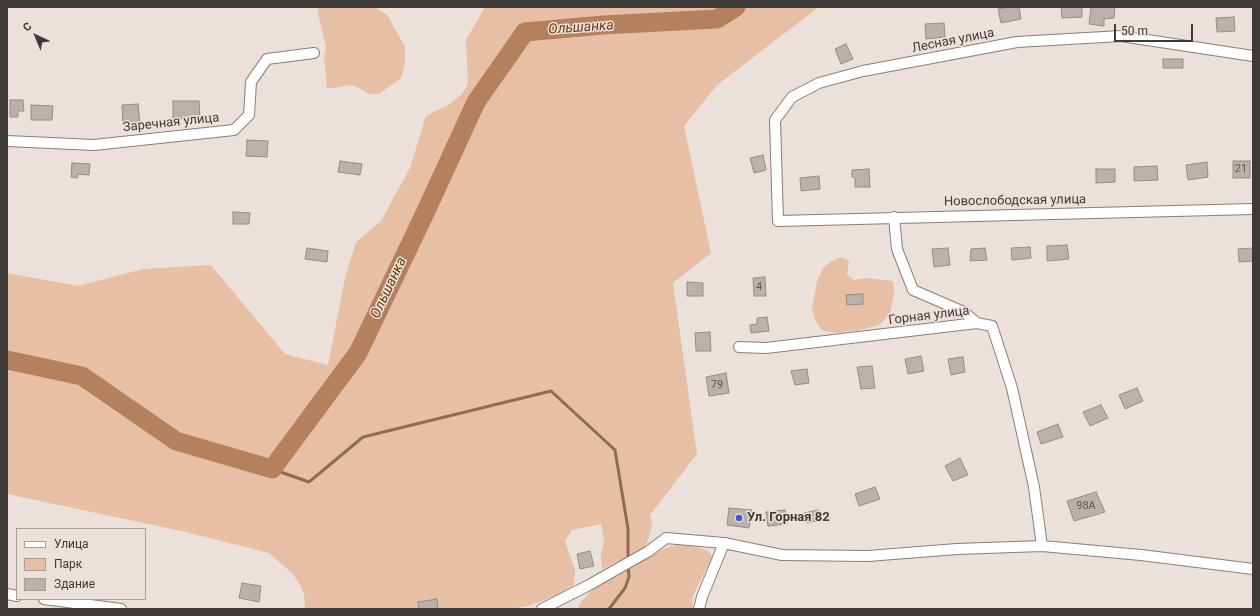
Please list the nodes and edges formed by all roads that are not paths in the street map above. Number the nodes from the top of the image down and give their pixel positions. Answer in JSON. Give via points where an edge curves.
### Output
{"nodes":[{"id":1,"x":314,"y":53,"type":"dead end"},
{"id":2,"x":1253,"y":56,"type":"edge"},
{"id":3,"x":7,"y":141,"type":"edge"},
{"id":4,"x":1253,"y":209,"type":"edge"},
{"id":5,"x":894,"y":217,"type":"junction"},
{"id":6,"x":778,"y":221,"type":"joint"},
{"id":7,"x":977,"y":323,"type":"junction"},
{"id":8,"x":739,"y":347,"type":"dead end"},
{"id":9,"x":724,"y":543,"type":"junction"},
{"id":10,"x":1042,"y":546,"type":"junction"},
{"id":11,"x":1253,"y":569,"type":"edge"},
{"id":12,"x":52,"y":600,"type":"edge"},
{"id":13,"x":122,"y":609,"type":"edge"},
{"id":14,"x":542,"y":609,"type":"edge"},
{"id":15,"x":699,"y":609,"type":"edge"}],
"edges":[{"from":1,"to":3,"type":"street","name":"Заречная улица","via":[[267,59],[251,82],[248,114],[234,130],[94,145]]},
{"from":2,"to":6,"type":"street","name":"Лесная улица","via":[[1121,36],[1016,42],[863,71],[818,83],[792,97],[775,120]]},
{"from":4,"to":5,"type":"street","name":"Новослободская улица"},
{"from":5,"to":6,"type":"street","name":"Новослободская улица"},
{"from":5,"to":7,"type":"street","via":[[897,249],[914,290],[964,312]]},
{"from":7,"to":8,"type":"street","name":"Горная улица","via":[[766,348]]},
{"from":7,"to":10,"type":"street","name":"Горная улица","via":[[992,326],[1012,388],[1034,487]]},
{"from":9,"to":10,"type":"street","via":[[782,555],[868,556]]},
{"from":9,"to":14,"type":"street","via":[[666,538],[649,551]]},
{"from":9,"to":15,"type":"street"},
{"from":10,"to":11,"type":"street"},
{"from":12,"to":13,"type":"street"}]}
